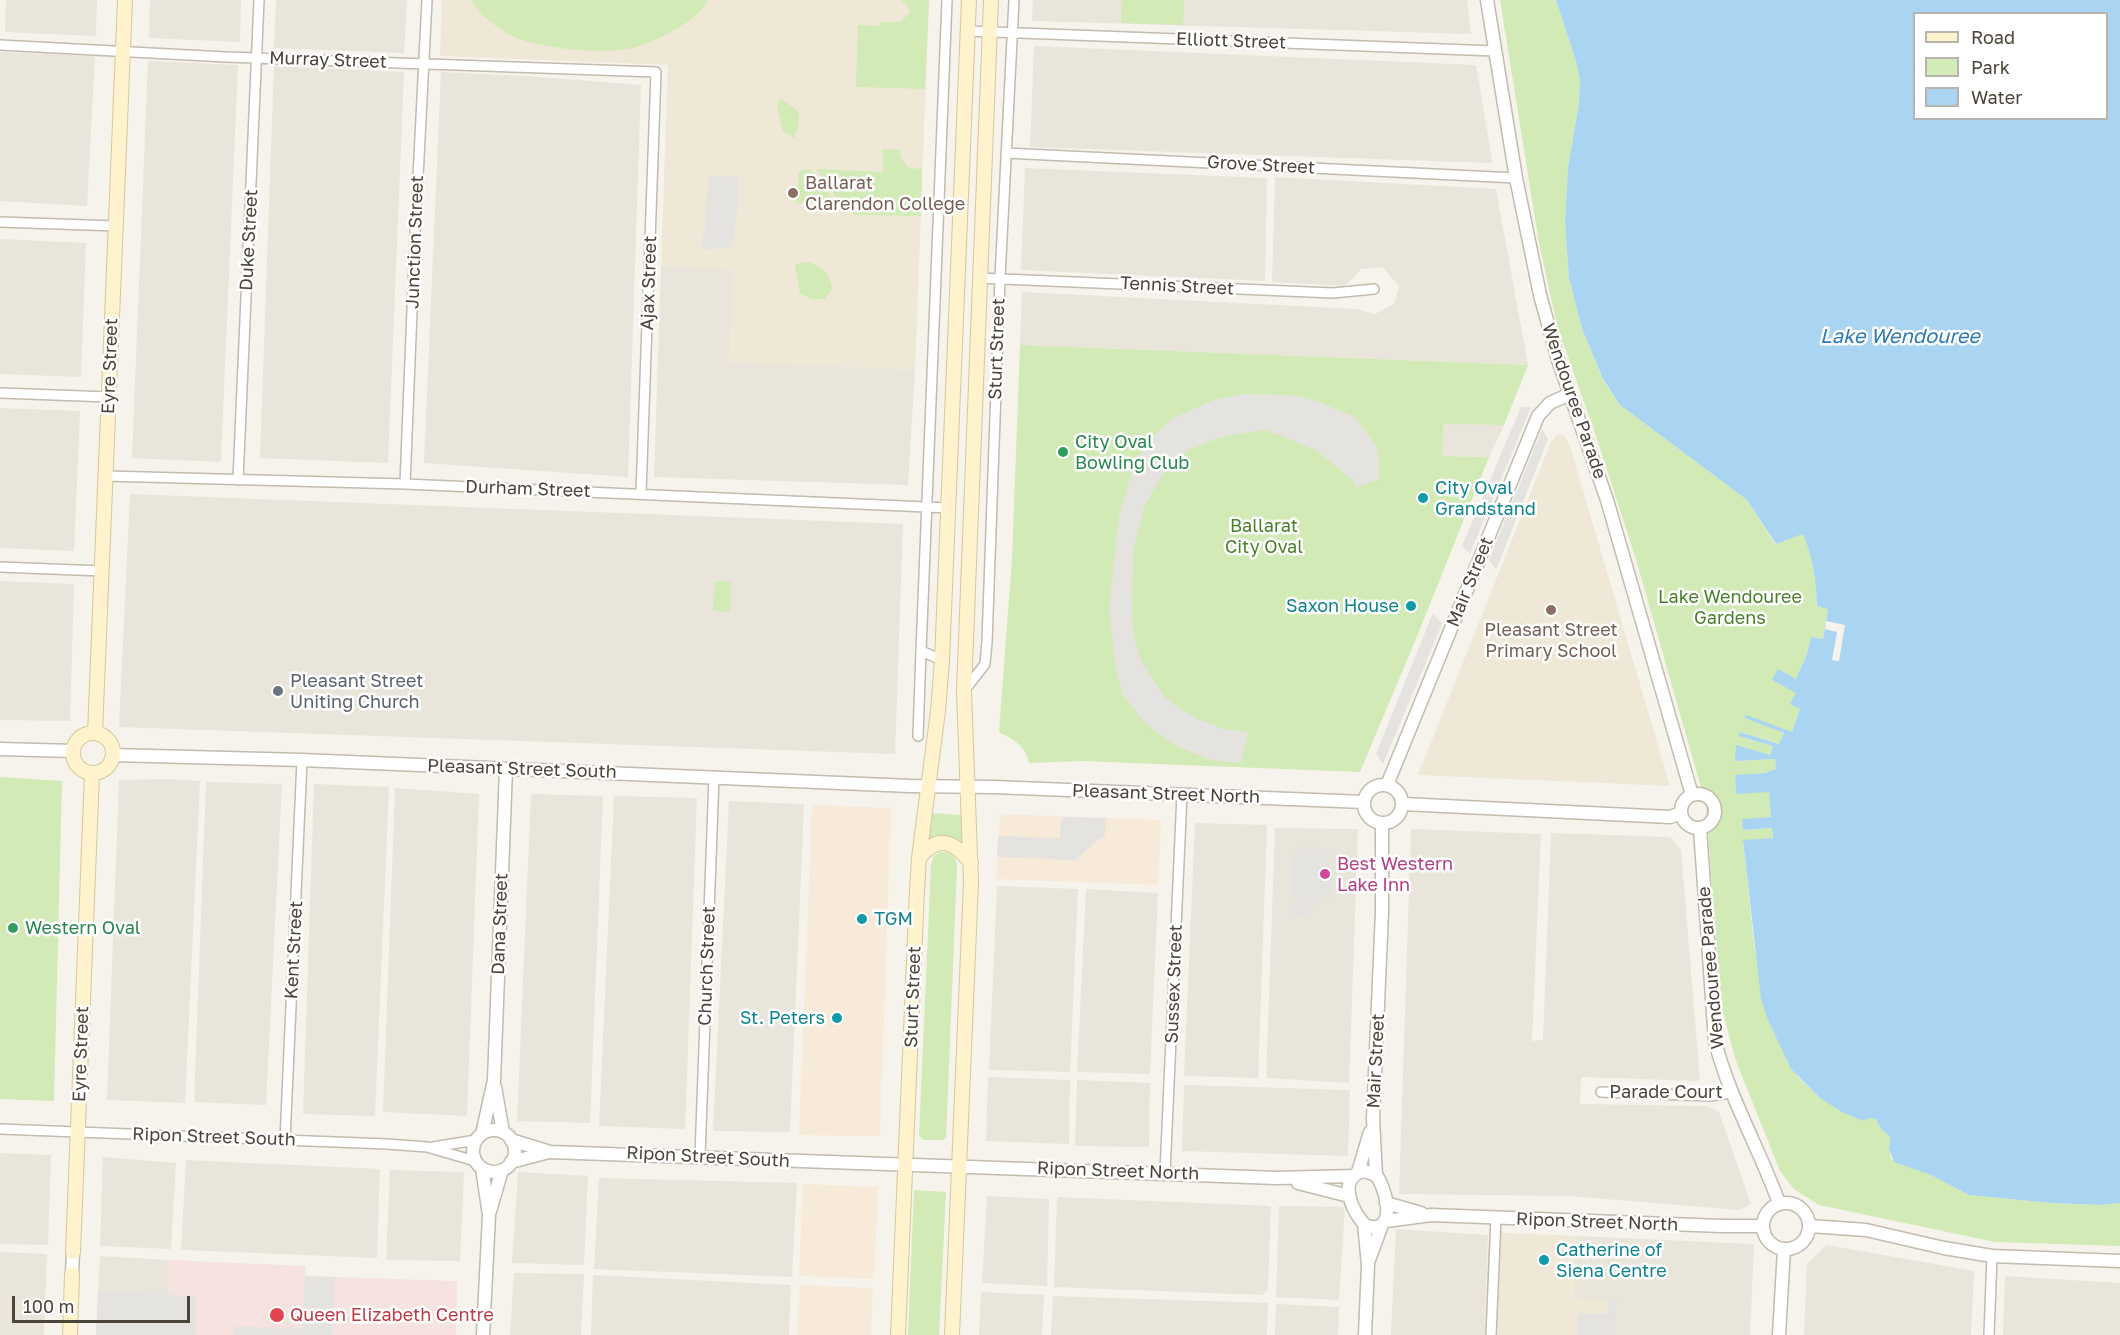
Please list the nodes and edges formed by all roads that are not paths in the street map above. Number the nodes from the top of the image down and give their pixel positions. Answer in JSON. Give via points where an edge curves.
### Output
{"nodes":[{"id":1,"x":125,"y":0,"type":"edge"},
{"id":2,"x":259,"y":0,"type":"edge"},
{"id":3,"x":427,"y":0,"type":"edge"},
{"id":4,"x":947,"y":0,"type":"edge"},
{"id":5,"x":969,"y":0,"type":"edge"},
{"id":6,"x":991,"y":0,"type":"edge"},
{"id":7,"x":1014,"y":0,"type":"edge"},
{"id":8,"x":1487,"y":0,"type":"edge"},
{"id":9,"x":968,"y":31,"type":"junction"},
{"id":10,"x":989,"y":32,"type":"junction"},
{"id":11,"x":1013,"y":33,"type":"junction"},
{"id":12,"x":0,"y":45,"type":"edge"},
{"id":13,"x":123,"y":51,"type":"junction"},
{"id":14,"x":1495,"y":51,"type":"junction"},
{"id":15,"x":257,"y":57,"type":"junction"},
{"id":16,"x":425,"y":63,"type":"junction"},
{"id":17,"x":656,"y":72,"type":"joint"},
{"id":18,"x":1006,"y":153,"type":"junction"},
{"id":19,"x":1516,"y":178,"type":"junction"},
{"id":20,"x":0,"y":222,"type":"edge"},
{"id":21,"x":116,"y":226,"type":"junction"},
{"id":22,"x":979,"y":278,"type":"junction"},
{"id":23,"x":1000,"y":278,"type":"junction"},
{"id":24,"x":1374,"y":289,"type":"dead end"},
{"id":25,"x":0,"y":393,"type":"edge"},
{"id":26,"x":1570,"y":394,"type":"junction"},
{"id":27,"x":109,"y":397,"type":"junction"},
{"id":28,"x":106,"y":476,"type":"junction"},
{"id":29,"x":238,"y":480,"type":"junction"},
{"id":30,"x":405,"y":484,"type":"junction"},
{"id":31,"x":641,"y":493,"type":"junction"},
{"id":32,"x":928,"y":507,"type":"junction"},
{"id":33,"x":949,"y":508,"type":"junction"},
{"id":34,"x":0,"y":567,"type":"edge"},
{"id":35,"x":102,"y":571,"type":"junction"},
{"id":36,"x":921,"y":651,"type":"junction"},
{"id":37,"x":942,"y":660,"type":"junction"},
{"id":38,"x":964,"y":690,"type":"junction"},
{"id":39,"x":95,"y":732,"type":"junction"},
{"id":40,"x":918,"y":736,"type":"dead end"},
{"id":41,"x":0,"y":748,"type":"edge"},
{"id":42,"x":73,"y":752,"type":"junction"},
{"id":43,"x":113,"y":755,"type":"junction"},
{"id":44,"x":302,"y":760,"type":"junction"},
{"id":45,"x":506,"y":769,"type":"junction"},
{"id":46,"x":92,"y":773,"type":"junction"},
{"id":47,"x":714,"y":777,"type":"junction"},
{"id":48,"x":1387,"y":785,"type":"junction"},
{"id":49,"x":930,"y":786,"type":"junction"},
{"id":50,"x":967,"y":786,"type":"junction"},
{"id":51,"x":1182,"y":794,"type":"junction"},
{"id":52,"x":1692,"y":795,"type":"junction"},
{"id":53,"x":1364,"y":802,"type":"junction"},
{"id":54,"x":1403,"y":804,"type":"junction"},
{"id":55,"x":1681,"y":813,"type":"junction"},
{"id":56,"x":1382,"y":823,"type":"junction"},
{"id":57,"x":1700,"y":829,"type":"junction"},
{"id":58,"x":919,"y":858,"type":"junction"},
{"id":59,"x":971,"y":863,"type":"junction"},
{"id":60,"x":494,"y":1080,"type":"junction"},
{"id":61,"x":1600,"y":1092,"type":"dead end"},
{"id":62,"x":1732,"y":1093,"type":"junction"},
{"id":63,"x":1373,"y":1119,"type":"junction"},
{"id":64,"x":0,"y":1129,"type":"edge"},
{"id":65,"x":78,"y":1132,"type":"junction"},
{"id":66,"x":507,"y":1136,"type":"junction"},
{"id":67,"x":479,"y":1137,"type":"junction"},
{"id":68,"x":285,"y":1140,"type":"junction"},
{"id":69,"x":428,"y":1147,"type":"junction"},
{"id":70,"x":550,"y":1152,"type":"junction"},
{"id":71,"x":700,"y":1156,"type":"junction"},
{"id":72,"x":906,"y":1164,"type":"junction"},
{"id":73,"x":479,"y":1165,"type":"junction"},
{"id":74,"x":959,"y":1165,"type":"junction"},
{"id":75,"x":506,"y":1166,"type":"junction"},
{"id":76,"x":1165,"y":1173,"type":"junction"},
{"id":77,"x":1355,"y":1174,"type":"junction"},
{"id":78,"x":1376,"y":1175,"type":"junction"},
{"id":79,"x":1277,"y":1178,"type":"junction"},
{"id":80,"x":1349,"y":1197,"type":"junction"},
{"id":81,"x":1386,"y":1203,"type":"junction"},
{"id":82,"x":1779,"y":1203,"type":"junction"},
{"id":83,"x":489,"y":1215,"type":"junction"},
{"id":84,"x":1431,"y":1215,"type":"junction"},
{"id":85,"x":1496,"y":1218,"type":"junction"},
{"id":86,"x":1384,"y":1223,"type":"junction"},
{"id":87,"x":1364,"y":1224,"type":"junction"},
{"id":88,"x":1762,"y":1226,"type":"junction"},
{"id":89,"x":1810,"y":1226,"type":"junction"},
{"id":90,"x":1784,"y":1249,"type":"junction"},
{"id":91,"x":73,"y":1252,"type":"joint"},
{"id":92,"x":1992,"y":1256,"type":"junction"},
{"id":93,"x":2120,"y":1261,"type":"edge"},
{"id":94,"x":1368,"y":1265,"type":"junction"},
{"id":95,"x":72,"y":1274,"type":"joint"},
{"id":96,"x":70,"y":1335,"type":"edge"},
{"id":97,"x":483,"y":1335,"type":"edge"},
{"id":98,"x":898,"y":1335,"type":"edge"},
{"id":99,"x":952,"y":1335,"type":"edge"},
{"id":100,"x":1365,"y":1335,"type":"edge"},
{"id":101,"x":1491,"y":1335,"type":"edge"},
{"id":102,"x":1779,"y":1335,"type":"edge"},
{"id":103,"x":1989,"y":1335,"type":"edge"}],
"edges":[{"from":1,"to":13,"type":"main road","name":"Eyre Street"},
{"from":2,"to":15,"type":"street","name":"Duke Street"},
{"from":3,"to":16,"type":"street","name":"Junction Street"},
{"from":4,"to":32,"type":"street"},
{"from":5,"to":9,"type":"main road","name":"Sturt Street"},
{"from":6,"to":10,"type":"main road","name":"Sturt Street"},
{"from":7,"to":11,"type":"street","name":"Sturt Street"},
{"from":8,"to":14,"type":"street","name":"Wendouree Parade"},
{"from":9,"to":10,"type":"street","name":"Elliott Street"},
{"from":9,"to":33,"type":"main road","name":"Sturt Street"},
{"from":10,"to":11,"type":"street","name":"Elliott Street"},
{"from":10,"to":22,"type":"main road","name":"Sturt Street"},
{"from":11,"to":14,"type":"street","name":"Elliott Street"},
{"from":11,"to":18,"type":"street","name":"Sturt Street"},
{"from":12,"to":13,"type":"street","name":"Murray Street"},
{"from":13,"to":15,"type":"street","name":"Murray Street"},
{"from":13,"to":21,"type":"main road","name":"Eyre Street"},
{"from":14,"to":19,"type":"street","name":"Wendouree Parade"},
{"from":15,"to":16,"type":"street","name":"Murray Street"},
{"from":15,"to":29,"type":"street","name":"Duke Street"},
{"from":16,"to":17,"type":"street","name":"Murray Street"},
{"from":16,"to":30,"type":"street","name":"Junction Street"},
{"from":17,"to":31,"type":"street","name":"Ajax Street"},
{"from":18,"to":19,"type":"street","name":"Grove Street"},
{"from":18,"to":23,"type":"street","name":"Sturt Street"},
{"from":19,"to":26,"type":"street","name":"Wendouree Parade","via":[[1540,296]]},
{"from":20,"to":21,"type":"street"},
{"from":21,"to":27,"type":"main road","name":"Eyre Street"},
{"from":22,"to":23,"type":"street","name":"Tennis Street"},
{"from":22,"to":38,"type":"main road","name":"Sturt Street"},
{"from":23,"to":24,"type":"street","name":"Tennis Street","via":[[1333,293]]},
{"from":23,"to":38,"type":"street","name":"Sturt Street","via":[[987,642],[985,664]]},
{"from":25,"to":27,"type":"street"},
{"from":26,"to":48,"type":"street","name":"Mair Street","via":[[1550,403],[1538,416]]},
{"from":26,"to":52,"type":"street","name":"Wendouree Parade","via":[[1607,500]]},
{"from":27,"to":28,"type":"main road","name":"Eyre Street"},
{"from":28,"to":29,"type":"street","name":"Durham Street"},
{"from":28,"to":35,"type":"main road","name":"Eyre Street"},
{"from":29,"to":30,"type":"street","name":"Durham Street"},
{"from":30,"to":31,"type":"street","name":"Durham Street"},
{"from":31,"to":32,"type":"street","name":"Durham Street"},
{"from":32,"to":33,"type":"street","name":"Durham Street"},
{"from":32,"to":36,"type":"street"},
{"from":33,"to":37,"type":"main road","name":"Sturt Street"},
{"from":34,"to":35,"type":"street"},
{"from":35,"to":39,"type":"main road","name":"Eyre Street"},
{"from":36,"to":37,"type":"street"},
{"from":36,"to":40,"type":"street"},
{"from":37,"to":49,"type":"main road","name":"Sturt Street"},
{"from":38,"to":50,"type":"main road","name":"Sturt Street"},
{"from":39,"to":42,"type":"main road","via":[[80,737]]},
{"from":39,"to":43,"type":"main road","via":[[109,740]]},
{"from":41,"to":42,"type":"street"},
{"from":42,"to":46,"type":"main road","via":[[78,766]]},
{"from":43,"to":44,"type":"street","name":"Pleasant Street South"},
{"from":43,"to":46,"type":"main road","via":[[106,768]]},
{"from":44,"to":45,"type":"street","name":"Pleasant Street South"},
{"from":44,"to":68,"type":"street","name":"Kent Street"},
{"from":45,"to":47,"type":"street","name":"Pleasant Street South"},
{"from":45,"to":60,"type":"street","name":"Dana Street"},
{"from":46,"to":65,"type":"main road","name":"Eyre Street"},
{"from":47,"to":49,"type":"street","name":"Pleasant Street South"},
{"from":47,"to":71,"type":"street","name":"Church Street"},
{"from":48,"to":53,"type":"street","via":[[1372,788]]},
{"from":48,"to":54,"type":"street","via":[[1398,791]]},
{"from":49,"to":50,"type":"street","name":"Pleasant Street North"},
{"from":49,"to":58,"type":"main road","name":"Sturt Street"},
{"from":50,"to":51,"type":"street","name":"Pleasant Street North"},
{"from":50,"to":59,"type":"main road","name":"Sturt Street"},
{"from":51,"to":53,"type":"street","name":"Pleasant Street North"},
{"from":51,"to":76,"type":"street","name":"Sussex Street"},
{"from":52,"to":55,"type":"street","via":[[1683,802]]},
{"from":52,"to":57,"type":"street","via":[[1709,797],[1715,807],[1714,819]]},
{"from":53,"to":56,"type":"street","via":[[1370,818]]},
{"from":54,"to":55,"type":"street","via":[[1670,817]]},
{"from":54,"to":56,"type":"street","via":[[1395,819]]},
{"from":55,"to":57,"type":"street","via":[[1687,825]]},
{"from":56,"to":63,"type":"street","name":"Mair Street"},
{"from":57,"to":62,"type":"street","name":"Wendouree Parade","via":[[1712,1020]]},
{"from":58,"to":59,"type":"main road","via":[[929,848],[945,843],[960,849]]},
{"from":58,"to":72,"type":"main road","name":"Sturt Street"},
{"from":59,"to":74,"type":"main road","name":"Sturt Street"},
{"from":60,"to":66,"type":"street","name":"Dana Street"},
{"from":60,"to":67,"type":"street","name":"Dana Street"},
{"from":61,"to":62,"type":"street","name":"Parade Court","via":[[1710,1096]]},
{"from":62,"to":82,"type":"street","name":"Wendouree Parade"},
{"from":63,"to":77,"type":"street","name":"Mair Street"},
{"from":63,"to":78,"type":"street","name":"Mair Street"},
{"from":64,"to":65,"type":"street","name":"Ripon Street South"},
{"from":65,"to":68,"type":"street","name":"Ripon Street South"},
{"from":65,"to":91,"type":"main road","name":"Eyre Street"},
{"from":66,"to":67,"type":"street","via":[[492,1130]]},
{"from":66,"to":70,"type":"street","name":"Ripon Street South"},
{"from":66,"to":75,"type":"street","via":[[514,1151]]},
{"from":67,"to":69,"type":"street","name":"Ripon Street South"},
{"from":67,"to":73,"type":"street","via":[[473,1150]]},
{"from":68,"to":69,"type":"street","name":"Ripon Street South"},
{"from":69,"to":73,"type":"street","name":"Ripon Street South"},
{"from":70,"to":71,"type":"street","name":"Ripon Street South"},
{"from":70,"to":75,"type":"street"},
{"from":71,"to":72,"type":"street","name":"Ripon Street South"},
{"from":72,"to":74,"type":"street","name":"Ripon Street South"},
{"from":72,"to":98,"type":"main road","name":"Sturt Street"},
{"from":73,"to":75,"type":"street","via":[[492,1172]]},
{"from":73,"to":83,"type":"street"},
{"from":74,"to":76,"type":"street","name":"Ripon Street North"},
{"from":74,"to":99,"type":"main road","name":"Sturt Street"},
{"from":75,"to":83,"type":"street"},
{"from":76,"to":79,"type":"street","name":"Ripon Street North"},
{"from":77,"to":78,"type":"street","via":[[1364,1171]]},
{"from":77,"to":79,"type":"street","name":"Ripon Street North"},
{"from":77,"to":80,"type":"street","via":[[1348,1182]]},
{"from":78,"to":81,"type":"street"},
{"from":79,"to":80,"type":"street","name":"Ripon Street North"},
{"from":80,"to":87,"type":"street"},
{"from":81,"to":84,"type":"street","name":"Ripon Street North"},
{"from":81,"to":86,"type":"street","via":[[1388,1215]]},
{"from":82,"to":88,"type":"street","via":[[1767,1213]]},
{"from":82,"to":89,"type":"street","via":[[1799,1206]]},
{"from":83,"to":97,"type":"street"},
{"from":84,"to":85,"type":"street","name":"Ripon Street North"},
{"from":84,"to":86,"type":"street","name":"Ripon Street North"},
{"from":85,"to":88,"type":"street","name":"Ripon Street North"},
{"from":85,"to":101,"type":"street"},
{"from":86,"to":87,"type":"street","via":[[1372,1227]]},
{"from":86,"to":94,"type":"street"},
{"from":87,"to":94,"type":"street"},
{"from":88,"to":90,"type":"street","via":[[1771,1244]]},
{"from":89,"to":90,"type":"street","via":[[1805,1240]]},
{"from":89,"to":92,"type":"street","via":[[1866,1230]]},
{"from":90,"to":102,"type":"street"},
{"from":91,"to":95,"type":"street","name":"Eyre Street"},
{"from":92,"to":93,"type":"street"},
{"from":92,"to":103,"type":"street"},
{"from":94,"to":100,"type":"street"},
{"from":95,"to":96,"type":"main road","name":"Eyre Street"}]}
